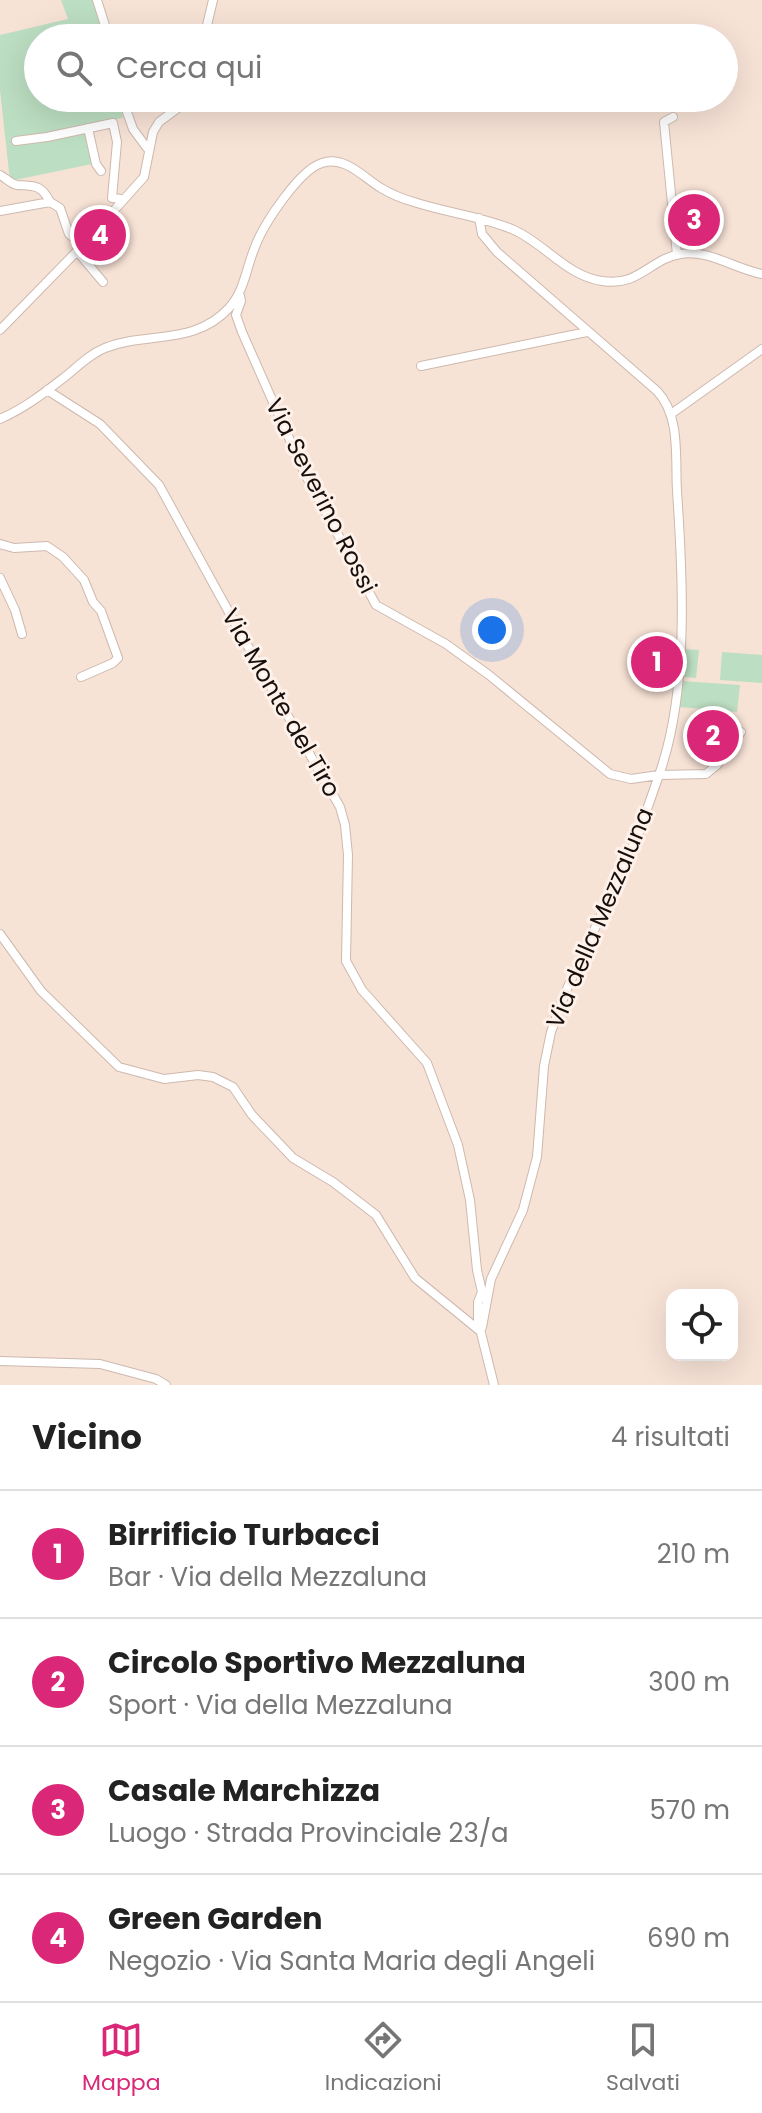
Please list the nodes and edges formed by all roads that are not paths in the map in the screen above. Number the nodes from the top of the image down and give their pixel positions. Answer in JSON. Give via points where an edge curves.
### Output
{"nodes":[{"id":1,"x":97,"y":0,"type":"edge"},
{"id":2,"x":213,"y":0,"type":"edge"},
{"id":3,"x":105,"y":24,"type":"edge"},
{"id":4,"x":207,"y":24,"type":"edge"},
{"id":5,"x":127,"y":112,"type":"edge"},
{"id":6,"x":173,"y":112,"type":"edge"},
{"id":7,"x":673,"y":117,"type":"dead end"},
{"id":8,"x":88,"y":128,"type":"junction"},
{"id":9,"x":16,"y":141,"type":"dead end"},
{"id":10,"x":148,"y":149,"type":"junction"},
{"id":11,"x":101,"y":171,"type":"dead end"},
{"id":12,"x":0,"y":175,"type":"edge"},
{"id":13,"x":122,"y":199,"type":"junction"},
{"id":14,"x":50,"y":202,"type":"junction"},
{"id":15,"x":0,"y":211,"type":"edge"},
{"id":16,"x":479,"y":218,"type":"junction"},
{"id":17,"x":80,"y":248,"type":"junction"},
{"id":18,"x":677,"y":255,"type":"junction"},
{"id":19,"x":762,"y":274,"type":"edge"},
{"id":20,"x":103,"y":282,"type":"dead end"},
{"id":21,"x":239,"y":294,"type":"junction"},
{"id":22,"x":0,"y":330,"type":"edge"},
{"id":23,"x":587,"y":332,"type":"junction"},
{"id":24,"x":762,"y":349,"type":"edge"},
{"id":25,"x":421,"y":366,"type":"dead end"},
{"id":26,"x":47,"y":390,"type":"junction"},
{"id":27,"x":671,"y":414,"type":"junction"},
{"id":28,"x":0,"y":419,"type":"edge"},
{"id":29,"x":0,"y":544,"type":"edge"},
{"id":30,"x":0,"y":578,"type":"edge"},
{"id":31,"x":22,"y":634,"type":"dead end"},
{"id":32,"x":81,"y":677,"type":"dead end"},
{"id":33,"x":741,"y":732,"type":"dead end"},
{"id":34,"x":659,"y":775,"type":"junction"},
{"id":35,"x":0,"y":934,"type":"edge"},
{"id":36,"x":480,"y":1332,"type":"junction"},
{"id":37,"x":0,"y":1361,"type":"edge"},
{"id":38,"x":166,"y":1385,"type":"edge"},
{"id":39,"x":494,"y":1385,"type":"edge"}],
"edges":[{"from":1,"to":3,"type":"street"},
{"from":2,"to":4,"type":"street"},
{"from":5,"to":10,"type":"street"},
{"from":6,"to":10,"type":"street","via":[[159,122]]},
{"from":7,"to":18,"type":"street","via":[[664,122]]},
{"from":8,"to":9,"type":"street"},
{"from":8,"to":11,"type":"street"},
{"from":8,"to":13,"type":"street","via":[[113,123],[117,142],[112,198]]},
{"from":10,"to":13,"type":"street","via":[[144,177]]},
{"from":12,"to":14,"type":"street","via":[[16,185],[37,187]]},
{"from":13,"to":17,"type":"street"},
{"from":14,"to":15,"type":"street"},
{"from":14,"to":17,"type":"street","via":[[60,208]]},
{"from":16,"to":18,"type":"street","via":[[518,232],[575,271],[602,281],[633,279]]},
{"from":16,"to":21,"type":"street","via":[[422,205],[392,194],[345,165],[320,163],[264,227]]},
{"from":16,"to":23,"type":"street","via":[[487,241]]},
{"from":17,"to":20,"type":"street"},
{"from":17,"to":22,"type":"street"},
{"from":18,"to":19,"type":"street","via":[[702,255]]},
{"from":21,"to":26,"type":"street","via":[[207,326],[105,348]]},
{"from":21,"to":34,"type":"street","name":"Via Severino Rossi","via":[[236,317],[263,379],[307,478],[376,605],[489,675],[610,774],[631,779]]},
{"from":23,"to":25,"type":"street"},
{"from":23,"to":27,"type":"street","via":[[656,390]]},
{"from":24,"to":27,"type":"street"},
{"from":26,"to":28,"type":"street"},
{"from":26,"to":36,"type":"street","name":"Via Monte del Tiro","via":[[98,423],[155,480],[340,807],[348,855],[346,961],[362,990],[427,1063],[458,1145],[482,1292],[477,1307]]},
{"from":27,"to":34,"type":"street","name":"Via della Mezzaluna","via":[[682,542],[680,651]]},
{"from":29,"to":32,"type":"street","via":[[47,546],[84,580],[118,658]]},
{"from":30,"to":31,"type":"street"},
{"from":33,"to":34,"type":"street","via":[[706,774]]},
{"from":34,"to":36,"type":"street","name":"Via della Mezzaluna","via":[[638,835],[558,1009],[544,1066],[537,1157],[523,1210],[491,1279]]},
{"from":35,"to":36,"type":"street","via":[[41,991],[119,1067],[164,1079],[213,1077],[233,1087],[291,1156],[376,1215],[415,1278]]},
{"from":36,"to":39,"type":"street","name":"Via della Mezzaluna"},
{"from":37,"to":38,"type":"street","via":[[102,1364]]}]}
